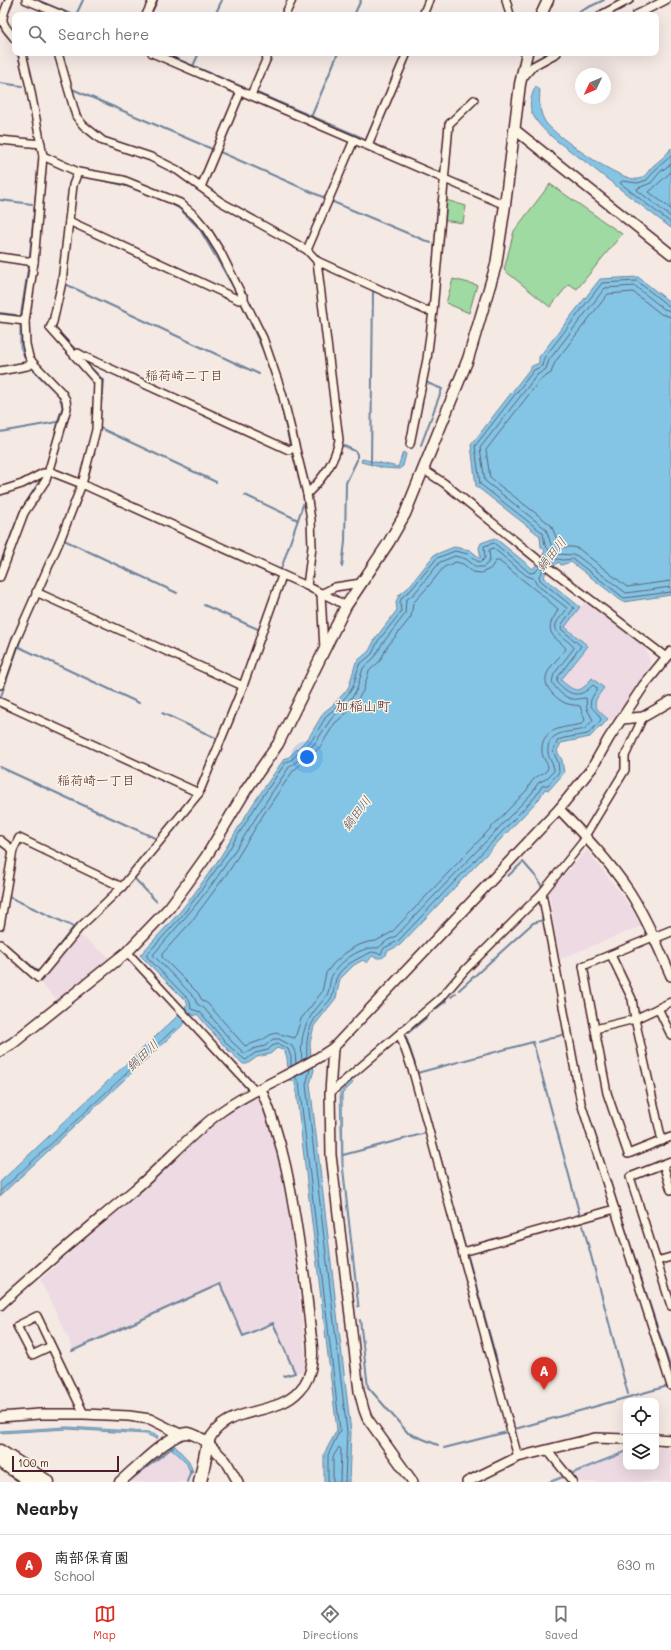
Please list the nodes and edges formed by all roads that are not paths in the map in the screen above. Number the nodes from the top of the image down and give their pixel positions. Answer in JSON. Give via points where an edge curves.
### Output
{"nodes":[{"id":1,"x":9,"y":0,"type":"edge"},
{"id":2,"x":26,"y":0,"type":"edge"},
{"id":3,"x":153,"y":0,"type":"edge"},
{"id":4,"x":292,"y":0,"type":"edge"},
{"id":5,"x":429,"y":0,"type":"edge"},
{"id":6,"x":506,"y":0,"type":"edge"},
{"id":7,"x":548,"y":0,"type":"edge"},
{"id":8,"x":629,"y":0,"type":"edge"},
{"id":9,"x":666,"y":0,"type":"edge"},
{"id":10,"x":46,"y":12,"type":"edge"},
{"id":11,"x":147,"y":12,"type":"edge"},
{"id":12,"x":286,"y":12,"type":"edge"},
{"id":13,"x":424,"y":12,"type":"edge"},
{"id":14,"x":509,"y":12,"type":"edge"},
{"id":15,"x":542,"y":12,"type":"edge"},
{"id":16,"x":607,"y":12,"type":"edge"},
{"id":17,"x":642,"y":12,"type":"edge"},
{"id":18,"x":1,"y":26,"type":"edge"},
{"id":19,"x":12,"y":36,"type":"edge"},
{"id":20,"x":23,"y":56,"type":"edge"},
{"id":21,"x":59,"y":56,"type":"edge"},
{"id":22,"x":159,"y":56,"type":"edge"},
{"id":23,"x":268,"y":56,"type":"edge"},
{"id":24,"x":406,"y":56,"type":"edge"},
{"id":25,"x":526,"y":56,"type":"edge"},
{"id":26,"x":552,"y":56,"type":"edge"},
{"id":27,"x":520,"y":80,"type":"junction"},
{"id":28,"x":242,"y":91,"type":"junction"},
{"id":29,"x":251,"y":95,"type":"junction"},
{"id":30,"x":474,"y":100,"type":"dead end"},
{"id":31,"x":514,"y":129,"type":"junction"},
{"id":32,"x":0,"y":140,"type":"edge"},
{"id":33,"x":354,"y":140,"type":"junction"},
{"id":34,"x":38,"y":144,"type":"junction"},
{"id":35,"x":368,"y":145,"type":"junction"},
{"id":36,"x":43,"y":156,"type":"junction"},
{"id":37,"x":78,"y":172,"type":"junction"},
{"id":38,"x":444,"y":178,"type":"junction"},
{"id":39,"x":201,"y":187,"type":"junction"},
{"id":40,"x":505,"y":205,"type":"junction"},
{"id":41,"x":69,"y":221,"type":"junction"},
{"id":42,"x":307,"y":250,"type":"junction"},
{"id":43,"x":671,"y":254,"type":"edge"},
{"id":44,"x":0,"y":257,"type":"edge"},
{"id":45,"x":317,"y":261,"type":"junction"},
{"id":46,"x":32,"y":262,"type":"junction"},
{"id":47,"x":244,"y":297,"type":"junction"},
{"id":48,"x":433,"y":311,"type":"junction"},
{"id":49,"x":0,"y":318,"type":"edge"},
{"id":50,"x":22,"y":320,"type":"junction"},
{"id":51,"x":76,"y":355,"type":"junction"},
{"id":52,"x":31,"y":364,"type":"junction"},
{"id":53,"x":0,"y":371,"type":"edge"},
{"id":54,"x":410,"y":444,"type":"dead end"},
{"id":55,"x":295,"y":448,"type":"junction"},
{"id":56,"x":424,"y":470,"type":"junction"},
{"id":57,"x":46,"y":473,"type":"junction"},
{"id":58,"x":82,"y":484,"type":"junction"},
{"id":59,"x":0,"y":491,"type":"edge"},
{"id":60,"x":307,"y":494,"type":"junction"},
{"id":61,"x":282,"y":576,"type":"junction"},
{"id":62,"x":0,"y":577,"type":"edge"},
{"id":63,"x":361,"y":583,"type":"junction"},
{"id":64,"x":307,"y":586,"type":"junction"},
{"id":65,"x":36,"y":592,"type":"junction"},
{"id":66,"x":321,"y":594,"type":"junction"},
{"id":67,"x":346,"y":606,"type":"junction"},
{"id":68,"x":324,"y":652,"type":"junction"},
{"id":69,"x":669,"y":655,"type":"edge"},
{"id":70,"x":0,"y":685,"type":"edge"},
{"id":71,"x":243,"y":686,"type":"junction"},
{"id":72,"x":671,"y":701,"type":"edge"},
{"id":73,"x":0,"y":702,"type":"edge"},
{"id":74,"x":643,"y":717,"type":"junction"},
{"id":75,"x":622,"y":719,"type":"junction"},
{"id":76,"x":199,"y":793,"type":"junction"},
{"id":77,"x":559,"y":809,"type":"junction"},
{"id":78,"x":586,"y":837,"type":"junction"},
{"id":79,"x":0,"y":840,"type":"edge"},
{"id":80,"x":13,"y":850,"type":"junction"},
{"id":81,"x":122,"y":887,"type":"junction"},
{"id":82,"x":542,"y":893,"type":"junction"},
{"id":83,"x":0,"y":926,"type":"edge"},
{"id":84,"x":671,"y":931,"type":"edge"},
{"id":85,"x":653,"y":938,"type":"junction"},
{"id":86,"x":0,"y":944,"type":"edge"},
{"id":87,"x":127,"y":952,"type":"junction"},
{"id":88,"x":611,"y":955,"type":"junction"},
{"id":89,"x":671,"y":976,"type":"edge"},
{"id":90,"x":671,"y":1002,"type":"edge"},
{"id":91,"x":658,"y":1008,"type":"junction"},
{"id":92,"x":635,"y":1019,"type":"junction"},
{"id":93,"x":595,"y":1030,"type":"junction"},
{"id":94,"x":400,"y":1035,"type":"junction"},
{"id":95,"x":671,"y":1035,"type":"edge"},
{"id":96,"x":333,"y":1048,"type":"junction"},
{"id":97,"x":0,"y":1051,"type":"edge"},
{"id":98,"x":258,"y":1090,"type":"junction"},
{"id":99,"x":330,"y":1094,"type":"junction"},
{"id":100,"x":671,"y":1137,"type":"edge"},
{"id":101,"x":662,"y":1141,"type":"junction"},
{"id":102,"x":671,"y":1161,"type":"edge"},
{"id":103,"x":663,"y":1164,"type":"junction"},
{"id":104,"x":671,"y":1190,"type":"edge"},
{"id":105,"x":615,"y":1208,"type":"junction"},
{"id":106,"x":462,"y":1252,"type":"junction"},
{"id":107,"x":671,"y":1257,"type":"edge"},
{"id":108,"x":657,"y":1261,"type":"junction"},
{"id":109,"x":0,"y":1305,"type":"edge"},
{"id":110,"x":671,"y":1306,"type":"edge"},
{"id":111,"x":51,"y":1346,"type":"junction"},
{"id":112,"x":671,"y":1386,"type":"edge"},
{"id":113,"x":84,"y":1414,"type":"junction"},
{"id":114,"x":0,"y":1417,"type":"edge"},
{"id":115,"x":180,"y":1434,"type":"junction"},
{"id":116,"x":623,"y":1439,"type":"edge"},
{"id":117,"x":659,"y":1440,"type":"edge"},
{"id":118,"x":671,"y":1440,"type":"edge"},
{"id":119,"x":208,"y":1442,"type":"junction"},
{"id":120,"x":547,"y":1450,"type":"junction"},
{"id":121,"x":0,"y":1451,"type":"edge"},
{"id":122,"x":518,"y":1457,"type":"junction"},
{"id":123,"x":0,"y":1461,"type":"edge"},
{"id":124,"x":570,"y":1478,"type":"edge"},
{"id":125,"x":32,"y":1482,"type":"edge"},
{"id":126,"x":48,"y":1482,"type":"edge"},
{"id":127,"x":120,"y":1482,"type":"edge"},
{"id":128,"x":200,"y":1482,"type":"edge"},
{"id":129,"x":238,"y":1482,"type":"edge"},
{"id":130,"x":413,"y":1482,"type":"edge"},
{"id":131,"x":467,"y":1482,"type":"edge"}],
"edges":[{"from":1,"to":18,"type":"street","via":[[1,18]]},
{"from":2,"to":10,"type":"street"},
{"from":3,"to":11,"type":"street"},
{"from":4,"to":12,"type":"street"},
{"from":5,"to":13,"type":"street"},
{"from":6,"to":14,"type":"street"},
{"from":7,"to":15,"type":"main road"},
{"from":8,"to":16,"type":"street"},
{"from":9,"to":17,"type":"street"},
{"from":18,"to":19,"type":"street"},
{"from":20,"to":34,"type":"street"},
{"from":21,"to":39,"type":"street","via":[[76,116],[83,126],[103,140],[177,170]]},
{"from":22,"to":28,"type":"street"},
{"from":23,"to":29,"type":"street"},
{"from":24,"to":35,"type":"street"},
{"from":25,"to":27,"type":"main road"},
{"from":26,"to":27,"type":"street","via":[[534,66]]},
{"from":27,"to":31,"type":"main road"},
{"from":28,"to":29,"type":"street"},
{"from":28,"to":39,"type":"street"},
{"from":29,"to":33,"type":"street"},
{"from":30,"to":38,"type":"street","via":[[449,124]]},
{"from":31,"to":40,"type":"main road"},
{"from":31,"to":43,"type":"street"},
{"from":32,"to":34,"type":"street"},
{"from":33,"to":35,"type":"street"},
{"from":33,"to":42,"type":"street"},
{"from":34,"to":36,"type":"street"},
{"from":35,"to":38,"type":"street"},
{"from":36,"to":37,"type":"street"},
{"from":36,"to":46,"type":"street"},
{"from":37,"to":41,"type":"street","via":[[73,185]]},
{"from":37,"to":47,"type":"street","via":[[123,180],[180,203],[206,228]]},
{"from":38,"to":40,"type":"street"},
{"from":38,"to":48,"type":"street"},
{"from":39,"to":42,"type":"street","via":[[221,202]]},
{"from":40,"to":56,"type":"main road","via":[[496,265],[468,359]]},
{"from":41,"to":47,"type":"street","via":[[239,300]]},
{"from":41,"to":51,"type":"street","via":[[62,282],[54,322],[50,328]]},
{"from":42,"to":45,"type":"street"},
{"from":44,"to":46,"type":"street"},
{"from":45,"to":48,"type":"street","via":[[425,310]]},
{"from":45,"to":60,"type":"street","via":[[339,440],[337,452],[327,471]]},
{"from":46,"to":50,"type":"street"},
{"from":47,"to":55,"type":"street","via":[[263,338],[282,393]]},
{"from":48,"to":54,"type":"street","via":[[427,359]]},
{"from":49,"to":50,"type":"street"},
{"from":50,"to":52,"type":"street"},
{"from":51,"to":55,"type":"street","via":[[78,353],[289,450]]},
{"from":51,"to":58,"type":"street","via":[[98,382],[96,430]]},
{"from":52,"to":53,"type":"street"},
{"from":52,"to":57,"type":"street","via":[[62,393],[67,403]]},
{"from":55,"to":60,"type":"street"},
{"from":56,"to":63,"type":"main road","via":[[405,514]]},
{"from":56,"to":69,"type":"street","via":[[444,483],[536,558]]},
{"from":57,"to":58,"type":"street"},
{"from":57,"to":59,"type":"street"},
{"from":57,"to":62,"type":"street","via":[[24,513]]},
{"from":58,"to":61,"type":"street"},
{"from":58,"to":65,"type":"street"},
{"from":60,"to":64,"type":"street","via":[[312,547]]},
{"from":61,"to":64,"type":"street"},
{"from":61,"to":71,"type":"street"},
{"from":63,"to":66,"type":"street","via":[[335,587]]},
{"from":63,"to":67,"type":"main road"},
{"from":64,"to":66,"type":"street"},
{"from":65,"to":70,"type":"street"},
{"from":65,"to":71,"type":"street"},
{"from":66,"to":67,"type":"street"},
{"from":66,"to":68,"type":"street"},
{"from":67,"to":68,"type":"main road"},
{"from":68,"to":87,"type":"main road","via":[[278,744],[246,790],[206,857],[169,908]]},
{"from":69,"to":75,"type":"street","via":[[644,685]]},
{"from":71,"to":76,"type":"street"},
{"from":72,"to":74,"type":"street"},
{"from":73,"to":76,"type":"street"},
{"from":74,"to":75,"type":"street"},
{"from":74,"to":78,"type":"street","via":[[625,756],[625,770]]},
{"from":75,"to":77,"type":"street","via":[[592,768]]},
{"from":76,"to":81,"type":"street"},
{"from":77,"to":78,"type":"street"},
{"from":77,"to":96,"type":"street"},
{"from":78,"to":82,"type":"street"},
{"from":78,"to":85,"type":"street","via":[[628,890]]},
{"from":79,"to":80,"type":"street"},
{"from":80,"to":81,"type":"street","via":[[19,838]]},
{"from":80,"to":83,"type":"street"},
{"from":81,"to":86,"type":"street","via":[[80,927],[38,978]]},
{"from":82,"to":94,"type":"street","via":[[465,970],[441,998]]},
{"from":82,"to":105,"type":"street","via":[[581,1103]]},
{"from":84,"to":85,"type":"street"},
{"from":85,"to":88,"type":"street"},
{"from":85,"to":89,"type":"street"},
{"from":87,"to":97,"type":"main road"},
{"from":87,"to":98,"type":"street"},
{"from":88,"to":92,"type":"street","via":[[632,999]]},
{"from":88,"to":93,"type":"street","via":[[583,966]]},
{"from":90,"to":91,"type":"street"},
{"from":91,"to":92,"type":"street"},
{"from":91,"to":95,"type":"street"},
{"from":92,"to":93,"type":"street"},
{"from":92,"to":101,"type":"street"},
{"from":93,"to":101,"type":"street","via":[[608,1093],[628,1154]]},
{"from":94,"to":99,"type":"street"},
{"from":94,"to":106,"type":"street","via":[[413,1072]]},
{"from":96,"to":98,"type":"street"},
{"from":96,"to":99,"type":"street"},
{"from":98,"to":109,"type":"street","via":[[226,1109],[199,1130],[134,1190]]},
{"from":98,"to":119,"type":"street","via":[[271,1113],[280,1139],[292,1193],[307,1290],[312,1360],[306,1382],[293,1397],[231,1418],[211,1434]]},
{"from":99,"to":130,"type":"street","via":[[331,1155],[361,1401],[367,1418]]},
{"from":100,"to":101,"type":"street"},
{"from":102,"to":103,"type":"street"},
{"from":103,"to":104,"type":"street"},
{"from":103,"to":108,"type":"street","via":[[630,1177]]},
{"from":105,"to":106,"type":"street"},
{"from":105,"to":112,"type":"street"},
{"from":106,"to":122,"type":"street"},
{"from":107,"to":108,"type":"street"},
{"from":108,"to":110,"type":"street"},
{"from":111,"to":111,"type":"street","via":[[37,1316],[17,1326],[32,1355]]},
{"from":111,"to":113,"type":"street"},
{"from":113,"to":114,"type":"street"},
{"from":113,"to":115,"type":"street","via":[[129,1416],[150,1420]]},
{"from":115,"to":119,"type":"main road","via":[[188,1433]]},
{"from":115,"to":127,"type":"main road","via":[[172,1437]]},
{"from":116,"to":120,"type":"street","via":[[595,1438]]},
{"from":117,"to":118,"type":"street"},
{"from":119,"to":128,"type":"highway"},
{"from":119,"to":129,"type":"street","via":[[226,1461]]},
{"from":120,"to":122,"type":"street"},
{"from":120,"to":124,"type":"street"},
{"from":121,"to":126,"type":"highway"},
{"from":122,"to":131,"type":"street"},
{"from":123,"to":125,"type":"highway"}]}
